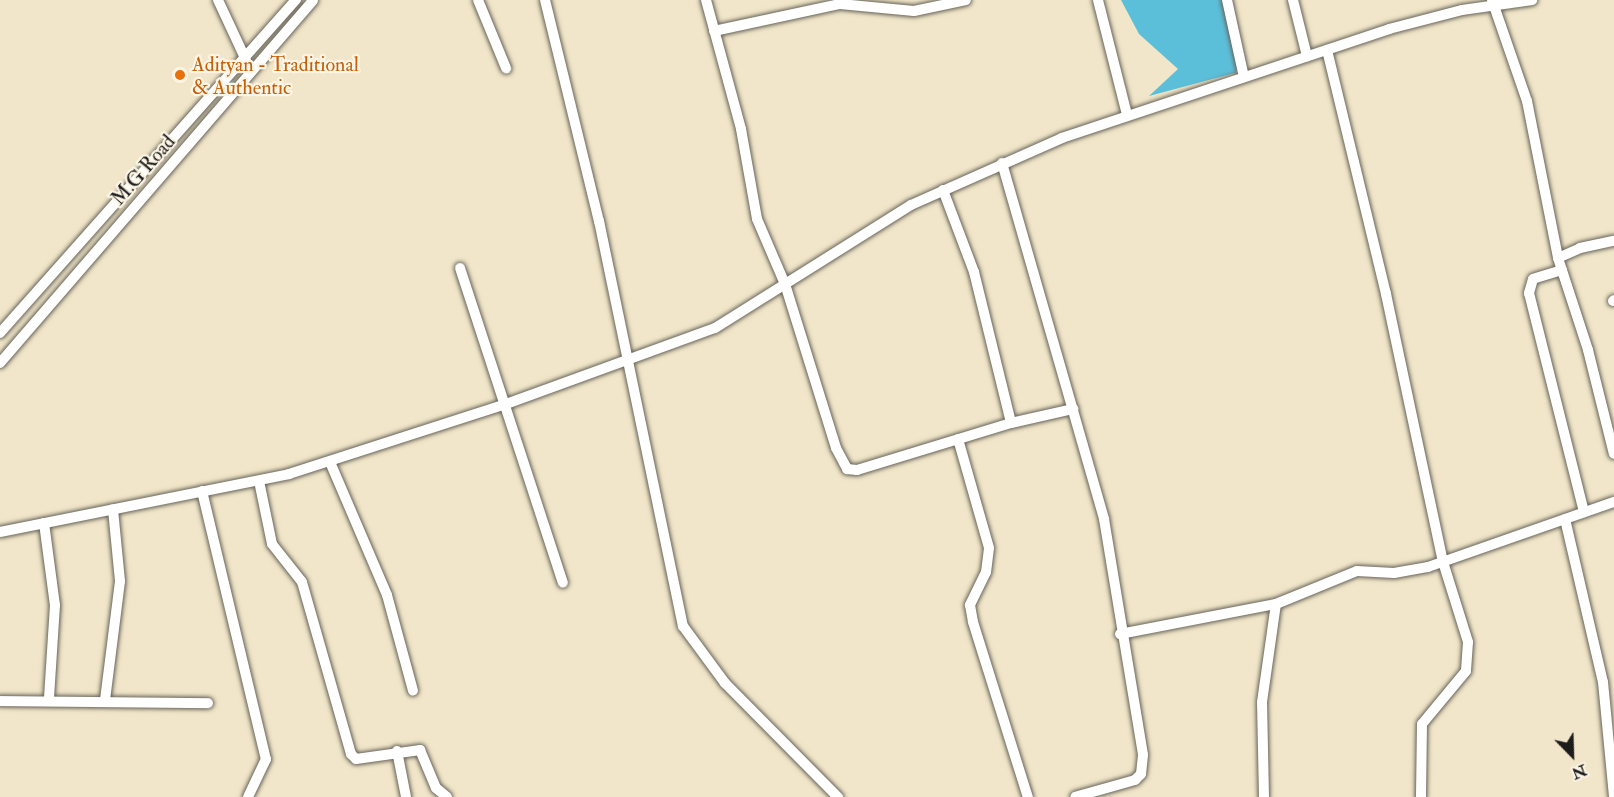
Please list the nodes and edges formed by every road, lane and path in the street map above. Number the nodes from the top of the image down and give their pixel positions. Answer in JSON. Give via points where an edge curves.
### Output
{"nodes":[{"id":1,"x":218,"y":0,"type":"edge"},
{"id":2,"x":313,"y":0,"type":"edge"},
{"id":3,"x":478,"y":0,"type":"edge"},
{"id":4,"x":545,"y":0,"type":"edge"},
{"id":5,"x":706,"y":0,"type":"edge"},
{"id":6,"x":966,"y":0,"type":"edge"},
{"id":7,"x":1098,"y":0,"type":"edge"},
{"id":8,"x":1227,"y":0,"type":"edge"},
{"id":9,"x":1293,"y":0,"type":"edge"},
{"id":10,"x":1532,"y":0,"type":"edge"},
{"id":11,"x":292,"y":2,"type":"edge"},
{"id":12,"x":866,"y":2,"type":"edge"},
{"id":13,"x":1493,"y":2,"type":"edge"},
{"id":14,"x":918,"y":5,"type":"edge"},
{"id":15,"x":714,"y":31,"type":"junction"},
{"id":16,"x":1327,"y":50,"type":"junction"},
{"id":17,"x":1307,"y":56,"type":"junction"},
{"id":18,"x":246,"y":60,"type":"junction"},
{"id":19,"x":506,"y":68,"type":"dead end"},
{"id":20,"x":1244,"y":77,"type":"junction"},
{"id":21,"x":1127,"y":115,"type":"junction"},
{"id":22,"x":1002,"y":163,"type":"junction"},
{"id":23,"x":943,"y":190,"type":"junction"},
{"id":24,"x":1614,"y":241,"type":"edge"},
{"id":25,"x":1558,"y":258,"type":"junction"},
{"id":26,"x":460,"y":268,"type":"dead end"},
{"id":27,"x":1562,"y":270,"type":"junction"},
{"id":28,"x":785,"y":284,"type":"junction"},
{"id":29,"x":0,"y":333,"type":"edge"},
{"id":30,"x":628,"y":361,"type":"junction"},
{"id":31,"x":0,"y":363,"type":"edge"},
{"id":32,"x":506,"y":404,"type":"junction"},
{"id":33,"x":1073,"y":409,"type":"junction"},
{"id":34,"x":1011,"y":423,"type":"junction"},
{"id":35,"x":958,"y":439,"type":"junction"},
{"id":36,"x":1614,"y":454,"type":"edge"},
{"id":37,"x":330,"y":462,"type":"junction"},
{"id":38,"x":259,"y":481,"type":"junction"},
{"id":39,"x":202,"y":492,"type":"junction"},
{"id":40,"x":1614,"y":502,"type":"edge"},
{"id":41,"x":113,"y":509,"type":"junction"},
{"id":42,"x":1584,"y":512,"type":"junction"},
{"id":43,"x":1565,"y":519,"type":"junction"},
{"id":44,"x":44,"y":523,"type":"junction"},
{"id":45,"x":0,"y":532,"type":"edge"},
{"id":46,"x":1443,"y":562,"type":"junction"},
{"id":47,"x":563,"y":583,"type":"dead end"},
{"id":48,"x":1276,"y":604,"type":"junction"},
{"id":49,"x":1120,"y":634,"type":"junction"},
{"id":50,"x":413,"y":691,"type":"dead end"},
{"id":51,"x":49,"y":699,"type":"junction"},
{"id":52,"x":105,"y":700,"type":"junction"},
{"id":53,"x":0,"y":701,"type":"edge"},
{"id":54,"x":208,"y":703,"type":"dead end"},
{"id":55,"x":397,"y":751,"type":"junction"},
{"id":56,"x":248,"y":797,"type":"edge"},
{"id":57,"x":406,"y":797,"type":"edge"},
{"id":58,"x":447,"y":797,"type":"edge"},
{"id":59,"x":838,"y":797,"type":"edge"},
{"id":60,"x":1028,"y":797,"type":"edge"},
{"id":61,"x":1075,"y":797,"type":"edge"},
{"id":62,"x":1264,"y":797,"type":"edge"},
{"id":63,"x":1421,"y":797,"type":"edge"},
{"id":64,"x":1614,"y":797,"type":"edge"}],
"edges":[{"from":1,"to":18,"type":"street"},
{"from":2,"to":31,"type":"street","name":"M.G Road"},
{"from":3,"to":19,"type":"street"},
{"from":4,"to":30,"type":"street","via":[[599,221]]},
{"from":5,"to":15,"type":"street"},
{"from":6,"to":14,"type":"street"},
{"from":7,"to":21,"type":"street"},
{"from":8,"to":20,"type":"street"},
{"from":9,"to":17,"type":"street"},
{"from":10,"to":13,"type":"street"},
{"from":11,"to":18,"type":"street","name":"M.G Road"},
{"from":12,"to":14,"type":"street"},
{"from":12,"to":15,"type":"street"},
{"from":13,"to":16,"type":"street"},
{"from":13,"to":25,"type":"street","via":[[1527,101]]},
{"from":15,"to":28,"type":"street","via":[[741,129],[757,219]]},
{"from":16,"to":17,"type":"street"},
{"from":16,"to":46,"type":"street","via":[[1386,294]]},
{"from":17,"to":20,"type":"street"},
{"from":18,"to":29,"type":"street","name":"M.G Road"},
{"from":20,"to":21,"type":"street"},
{"from":21,"to":22,"type":"street"},
{"from":22,"to":23,"type":"street"},
{"from":22,"to":33,"type":"street"},
{"from":23,"to":28,"type":"street","via":[[890,217]]},
{"from":23,"to":34,"type":"street","via":[[974,272]]},
{"from":24,"to":25,"type":"street","via":[[1580,248]]},
{"from":25,"to":27,"type":"street"},
{"from":26,"to":32,"type":"street"},
{"from":27,"to":36,"type":"street"},
{"from":27,"to":42,"type":"street","via":[[1533,279],[1529,293]]},
{"from":28,"to":30,"type":"street","via":[[715,328]]},
{"from":28,"to":35,"type":"street","via":[[836,448],[847,469],[856,470]]},
{"from":30,"to":32,"type":"street"},
{"from":30,"to":59,"type":"street","via":[[683,626],[724,683]]},
{"from":32,"to":37,"type":"street"},
{"from":32,"to":47,"type":"street"},
{"from":33,"to":34,"type":"street"},
{"from":33,"to":49,"type":"street","via":[[1104,519]]},
{"from":34,"to":35,"type":"street"},
{"from":35,"to":60,"type":"street","via":[[989,548],[986,572],[970,605],[973,622]]},
{"from":37,"to":38,"type":"street"},
{"from":37,"to":50,"type":"street","via":[[387,595]]},
{"from":38,"to":39,"type":"street"},
{"from":38,"to":55,"type":"street","via":[[272,544],[302,582],[351,754],[356,759]]},
{"from":39,"to":41,"type":"street"},
{"from":39,"to":56,"type":"street","via":[[266,759]]},
{"from":40,"to":42,"type":"street"},
{"from":41,"to":44,"type":"street"},
{"from":41,"to":52,"type":"street","via":[[120,581]]},
{"from":42,"to":43,"type":"street"},
{"from":43,"to":46,"type":"street"},
{"from":43,"to":64,"type":"street","via":[[1603,682]]},
{"from":44,"to":45,"type":"street"},
{"from":44,"to":51,"type":"street","via":[[56,605]]},
{"from":46,"to":48,"type":"street","via":[[1409,572],[1344,574]]},
{"from":46,"to":63,"type":"street","via":[[1469,659],[1460,682],[1438,701],[1422,724]]},
{"from":48,"to":49,"type":"street"},
{"from":48,"to":62,"type":"street","via":[[1262,702]]},
{"from":49,"to":61,"type":"street","via":[[1143,755],[1141,774],[1123,785]]},
{"from":51,"to":52,"type":"street"},
{"from":51,"to":53,"type":"street"},
{"from":52,"to":54,"type":"street"},
{"from":55,"to":57,"type":"street"},
{"from":55,"to":58,"type":"street","via":[[420,750],[436,788]]}]}
